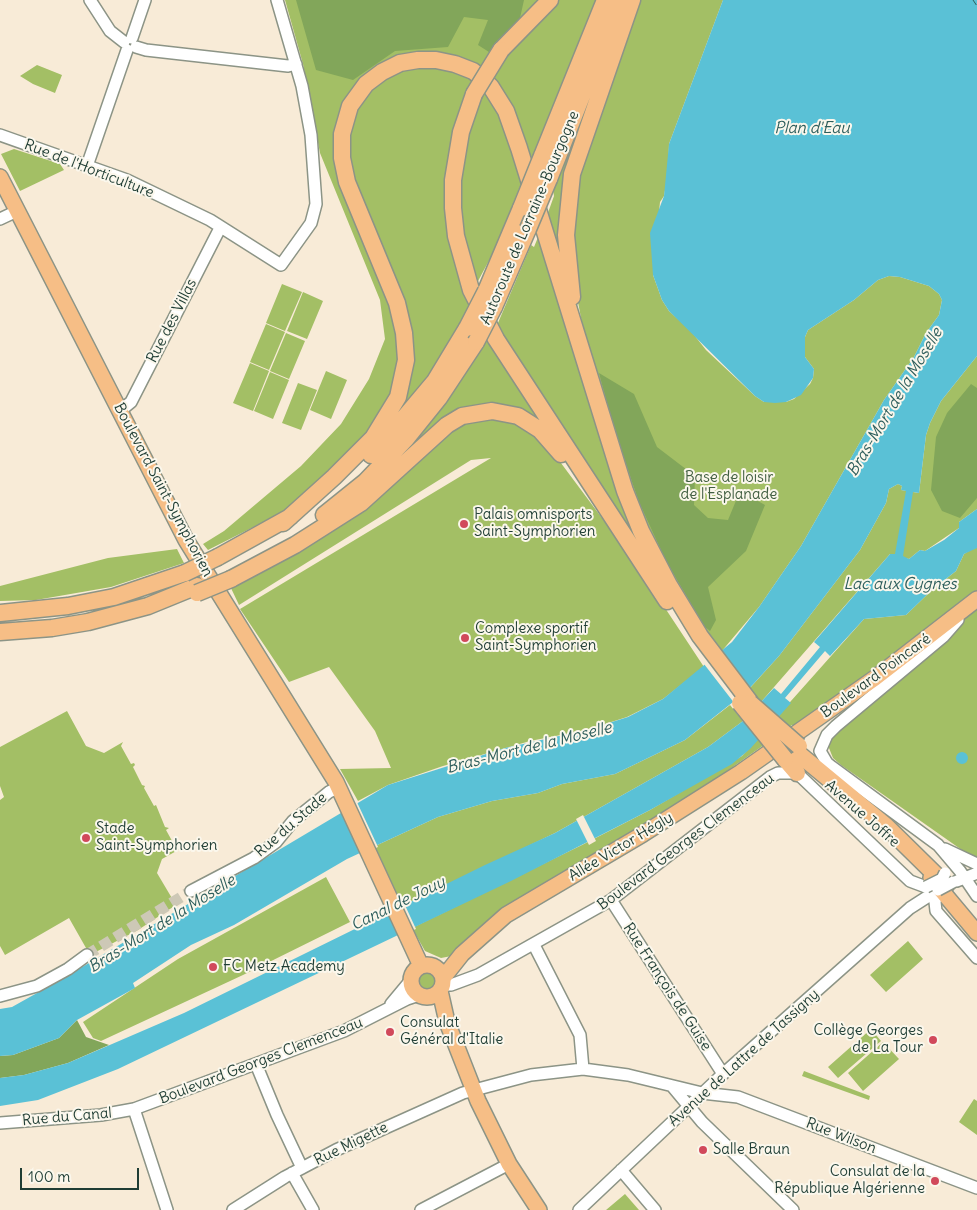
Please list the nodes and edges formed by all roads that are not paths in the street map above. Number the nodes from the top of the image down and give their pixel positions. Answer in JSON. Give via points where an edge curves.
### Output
{"nodes":[{"id":1,"x":90,"y":0,"type":"edge"},
{"id":2,"x":145,"y":0,"type":"edge"},
{"id":3,"x":277,"y":0,"type":"edge"},
{"id":4,"x":550,"y":0,"type":"edge"},
{"id":5,"x":604,"y":0,"type":"edge"},
{"id":6,"x":620,"y":0,"type":"edge"},
{"id":7,"x":632,"y":0,"type":"edge"},
{"id":8,"x":130,"y":44,"type":"junction"},
{"id":9,"x":296,"y":64,"type":"junction"},
{"id":10,"x":0,"y":135,"type":"edge"},
{"id":11,"x":88,"y":166,"type":"junction"},
{"id":12,"x":0,"y":177,"type":"edge"},
{"id":13,"x":16,"y":211,"type":"junction"},
{"id":14,"x":0,"y":220,"type":"edge"},
{"id":15,"x":220,"y":228,"type":"junction"},
{"id":16,"x":598,"y":404,"type":"junction"},
{"id":17,"x":120,"y":411,"type":"junction"},
{"id":18,"x":598,"y":498,"type":"junction"},
{"id":19,"x":283,"y":522,"type":"junction"},
{"id":20,"x":229,"y":576,"type":"junction"},
{"id":21,"x":973,"y":603,"type":"edge"},
{"id":22,"x":0,"y":613,"type":"edge"},
{"id":23,"x":0,"y":632,"type":"edge"},
{"id":24,"x":696,"y":638,"type":"junction"},
{"id":25,"x":790,"y":750,"type":"junction"},
{"id":26,"x":827,"y":762,"type":"junction"},
{"id":27,"x":797,"y":773,"type":"junction"},
{"id":28,"x":340,"y":790,"type":"junction"},
{"id":29,"x":942,"y":849,"type":"junction"},
{"id":30,"x":977,"y":864,"type":"edge"},
{"id":31,"x":977,"y":873,"type":"edge"},
{"id":32,"x":936,"y":884,"type":"junction"},
{"id":33,"x":191,"y":891,"type":"tunnel mouth"},
{"id":34,"x":977,"y":896,"type":"edge"},
{"id":35,"x":611,"y":900,"type":"junction"},
{"id":36,"x":910,"y":908,"type":"junction"},
{"id":37,"x":977,"y":921,"type":"edge"},
{"id":38,"x":977,"y":932,"type":"edge"},
{"id":39,"x":534,"y":945,"type":"junction"},
{"id":40,"x":87,"y":955,"type":"tunnel mouth"},
{"id":41,"x":977,"y":958,"type":"edge"},
{"id":42,"x":411,"y":980,"type":"joint"},
{"id":43,"x":432,"y":983,"type":"junction"},
{"id":44,"x":0,"y":996,"type":"edge"},
{"id":45,"x":386,"y":1009,"type":"junction"},
{"id":46,"x":256,"y":1064,"type":"junction"},
{"id":47,"x":583,"y":1069,"type":"junction"},
{"id":48,"x":723,"y":1074,"type":"junction"},
{"id":49,"x":672,"y":1086,"type":"junction"},
{"id":50,"x":474,"y":1090,"type":"junction"},
{"id":51,"x":702,"y":1093,"type":"junction"},
{"id":52,"x":688,"y":1108,"type":"junction"},
{"id":53,"x":134,"y":1109,"type":"junction"},
{"id":54,"x":0,"y":1123,"type":"edge"},
{"id":55,"x":509,"y":1164,"type":"junction"},
{"id":56,"x":621,"y":1170,"type":"junction"},
{"id":57,"x":297,"y":1171,"type":"junction"},
{"id":58,"x":977,"y":1188,"type":"edge"},
{"id":59,"x":167,"y":1210,"type":"edge"},
{"id":60,"x":233,"y":1210,"type":"edge"},
{"id":61,"x":313,"y":1210,"type":"edge"},
{"id":62,"x":421,"y":1210,"type":"edge"},
{"id":63,"x":539,"y":1210,"type":"edge"},
{"id":64,"x":579,"y":1210,"type":"edge"},
{"id":65,"x":655,"y":1210,"type":"edge"},
{"id":66,"x":793,"y":1210,"type":"edge"}],
"edges":[{"from":1,"to":8,"type":"street","via":[[110,30]]},
{"from":2,"to":8,"type":"street"},
{"from":3,"to":9,"type":"street"},
{"from":4,"to":18,"type":"highway","bridge":true,"via":[[501,50],[474,94],[461,132],[453,180],[453,208],[462,263],[471,290],[496,339]]},
{"from":5,"to":19,"type":"highway","name":"Autoroute de Lorraine-Bourgogne","bridge":true,"via":[[486,291],[435,381],[382,444],[340,483]]},
{"from":6,"to":20,"type":"highway","name":"Autoroute de Lorraine-Bourgogne","bridge":true,"via":[[528,230],[494,307],[454,377],[406,439],[365,482],[316,521]]},
{"from":7,"to":16,"type":"highway","via":[[579,150],[566,216],[572,300]]},
{"from":8,"to":9,"type":"street","via":[[146,50],[288,66]]},
{"from":8,"to":11,"type":"street"},
{"from":9,"to":15,"type":"street","name":"Rue de l'Horticulture","via":[[311,135],[316,204],[311,224],[281,265]]},
{"from":10,"to":11,"type":"street","name":"Rue de l'Horticulture"},
{"from":11,"to":15,"type":"street","name":"Rue de l'Horticulture","via":[[128,180]]},
{"from":12,"to":13,"type":"main road","name":"Boulevard Saint-Symphorien"},
{"from":13,"to":14,"type":"street"},
{"from":13,"to":17,"type":"main road","name":"Boulevard Saint-Symphorien"},
{"from":15,"to":17,"type":"street","name":"Rue des Villas","via":[[131,402]]},
{"from":16,"to":19,"type":"highway","via":[[519,148],[500,100],[482,78],[455,64],[436,60],[400,63],[366,84],[350,106],[342,134],[342,158],[347,182],[397,303],[404,333],[406,360],[403,379],[398,397],[373,438],[334,478]]},
{"from":16,"to":24,"type":"highway","via":[[625,490],[642,531]]},
{"from":17,"to":28,"type":"main road","name":"Boulevard Saint-Symphorien","via":[[186,540]]},
{"from":18,"to":20,"type":"highway","via":[[540,430],[529,422],[505,412],[478,412],[447,424],[361,503],[295,545]]},
{"from":18,"to":24,"type":"highway"},
{"from":19,"to":22,"type":"highway","name":"Autoroute de Lorraine-Bourgogne","bridge":true,"via":[[185,573],[114,597],[68,606]]},
{"from":20,"to":23,"type":"highway","bridge":true,"via":[[159,608],[148,606],[52,628]]},
{"from":21,"to":25,"type":"main road","name":"Boulevard Poincaré","via":[[875,678]]},
{"from":21,"to":26,"type":"street","name":"Boulevard Poincaré","via":[[944,636],[827,735],[820,750]]},
{"from":24,"to":25,"type":"highway","bridge":true,"via":[[745,702]]},
{"from":25,"to":26,"type":"highway"},
{"from":25,"to":27,"type":"highway"},
{"from":25,"to":32,"type":"highway","name":"Avenue Joffre","via":[[886,826]]},
{"from":25,"to":43,"type":"main road","name":"Allée Victor Hégly","via":[[506,915]]},
{"from":26,"to":29,"type":"street","name":"Avenue Joffre"},
{"from":27,"to":32,"type":"street","name":"Avenue Joffre"},
{"from":27,"to":35,"type":"street","name":"Boulevard Georges Clemenceau","via":[[783,772],[770,777]]},
{"from":28,"to":33,"type":"street","name":"Rue du Stade","via":[[329,792],[276,842],[254,858]]},
{"from":28,"to":43,"type":"main road","name":"Boulevard Saint-Symphorien"},
{"from":29,"to":30,"type":"street"},
{"from":29,"to":32,"type":"street","name":"Avenue Joffre"},
{"from":29,"to":32,"type":"street","via":[[947,865]]},
{"from":31,"to":32,"type":"street","name":"Avenue de Lattre de Tassigny"},
{"from":32,"to":34,"type":"street","name":"Avenue Joffre"},
{"from":32,"to":36,"type":"street","name":"Avenue de Lattre de Tassigny"},
{"from":32,"to":36,"type":"street","via":[[915,894]]},
{"from":32,"to":37,"type":"main road","name":"Avenue Joffre"},
{"from":32,"to":38,"type":"main road","name":"Avenue Joffre"},
{"from":32,"to":41,"type":"street","via":[[936,911]]},
{"from":35,"to":39,"type":"street","name":"Boulevard Georges Clemenceau"},
{"from":35,"to":48,"type":"street","name":"Rue François de Guise"},
{"from":36,"to":48,"type":"street","name":"Avenue de Lattre de Tassigny"},
{"from":39,"to":43,"type":"street","name":"Boulevard Georges Clemenceau","via":[[478,975],[450,985]]},
{"from":39,"to":47,"type":"street","via":[[580,1035]]},
{"from":40,"to":44,"type":"street","via":[[37,986]]},
{"from":42,"to":43,"type":"main road","name":"Allée Victor Hégly","via":[[414,972]]},
{"from":42,"to":45,"type":"street","name":"Boulevard Georges Clemenceau"},
{"from":43,"to":45,"type":"street","name":"Boulevard Georges Clemenceau"},
{"from":43,"to":50,"type":"main road","name":"Boulevard Saint-Symphorien"},
{"from":45,"to":46,"type":"street","name":"Boulevard Georges Clemenceau","via":[[344,1031]]},
{"from":46,"to":53,"type":"street","name":"Boulevard Georges Clemenceau"},
{"from":46,"to":57,"type":"street"},
{"from":47,"to":49,"type":"street","name":"Rue Wilson","via":[[628,1075]]},
{"from":47,"to":50,"type":"street","name":"Rue Migette","via":[[530,1075]]},
{"from":48,"to":51,"type":"street","name":"Avenue de Lattre de Tassigny"},
{"from":49,"to":51,"type":"street","name":"Rue Wilson"},
{"from":49,"to":52,"type":"street"},
{"from":50,"to":55,"type":"main road","name":"Boulevard Saint-Symphorien"},
{"from":50,"to":57,"type":"street","name":"Rue Migette","via":[[382,1128]]},
{"from":51,"to":52,"type":"street","name":"Avenue de Lattre de Tassigny"},
{"from":51,"to":58,"type":"street","name":"Rue Wilson","via":[[738,1097]]},
{"from":52,"to":56,"type":"street","name":"Avenue de Lattre de Tassigny"},
{"from":52,"to":66,"type":"street"},
{"from":53,"to":54,"type":"street","name":"Rue du Canal","via":[[101,1115]]},
{"from":53,"to":59,"type":"street"},
{"from":55,"to":62,"type":"street"},
{"from":55,"to":63,"type":"main road","name":"Boulevard Saint-Symphorien"},
{"from":56,"to":64,"type":"street","name":"Avenue de Lattre de Tassigny"},
{"from":56,"to":65,"type":"street"},
{"from":57,"to":60,"type":"street","name":"Rue Migette"},
{"from":57,"to":61,"type":"street"}]}
